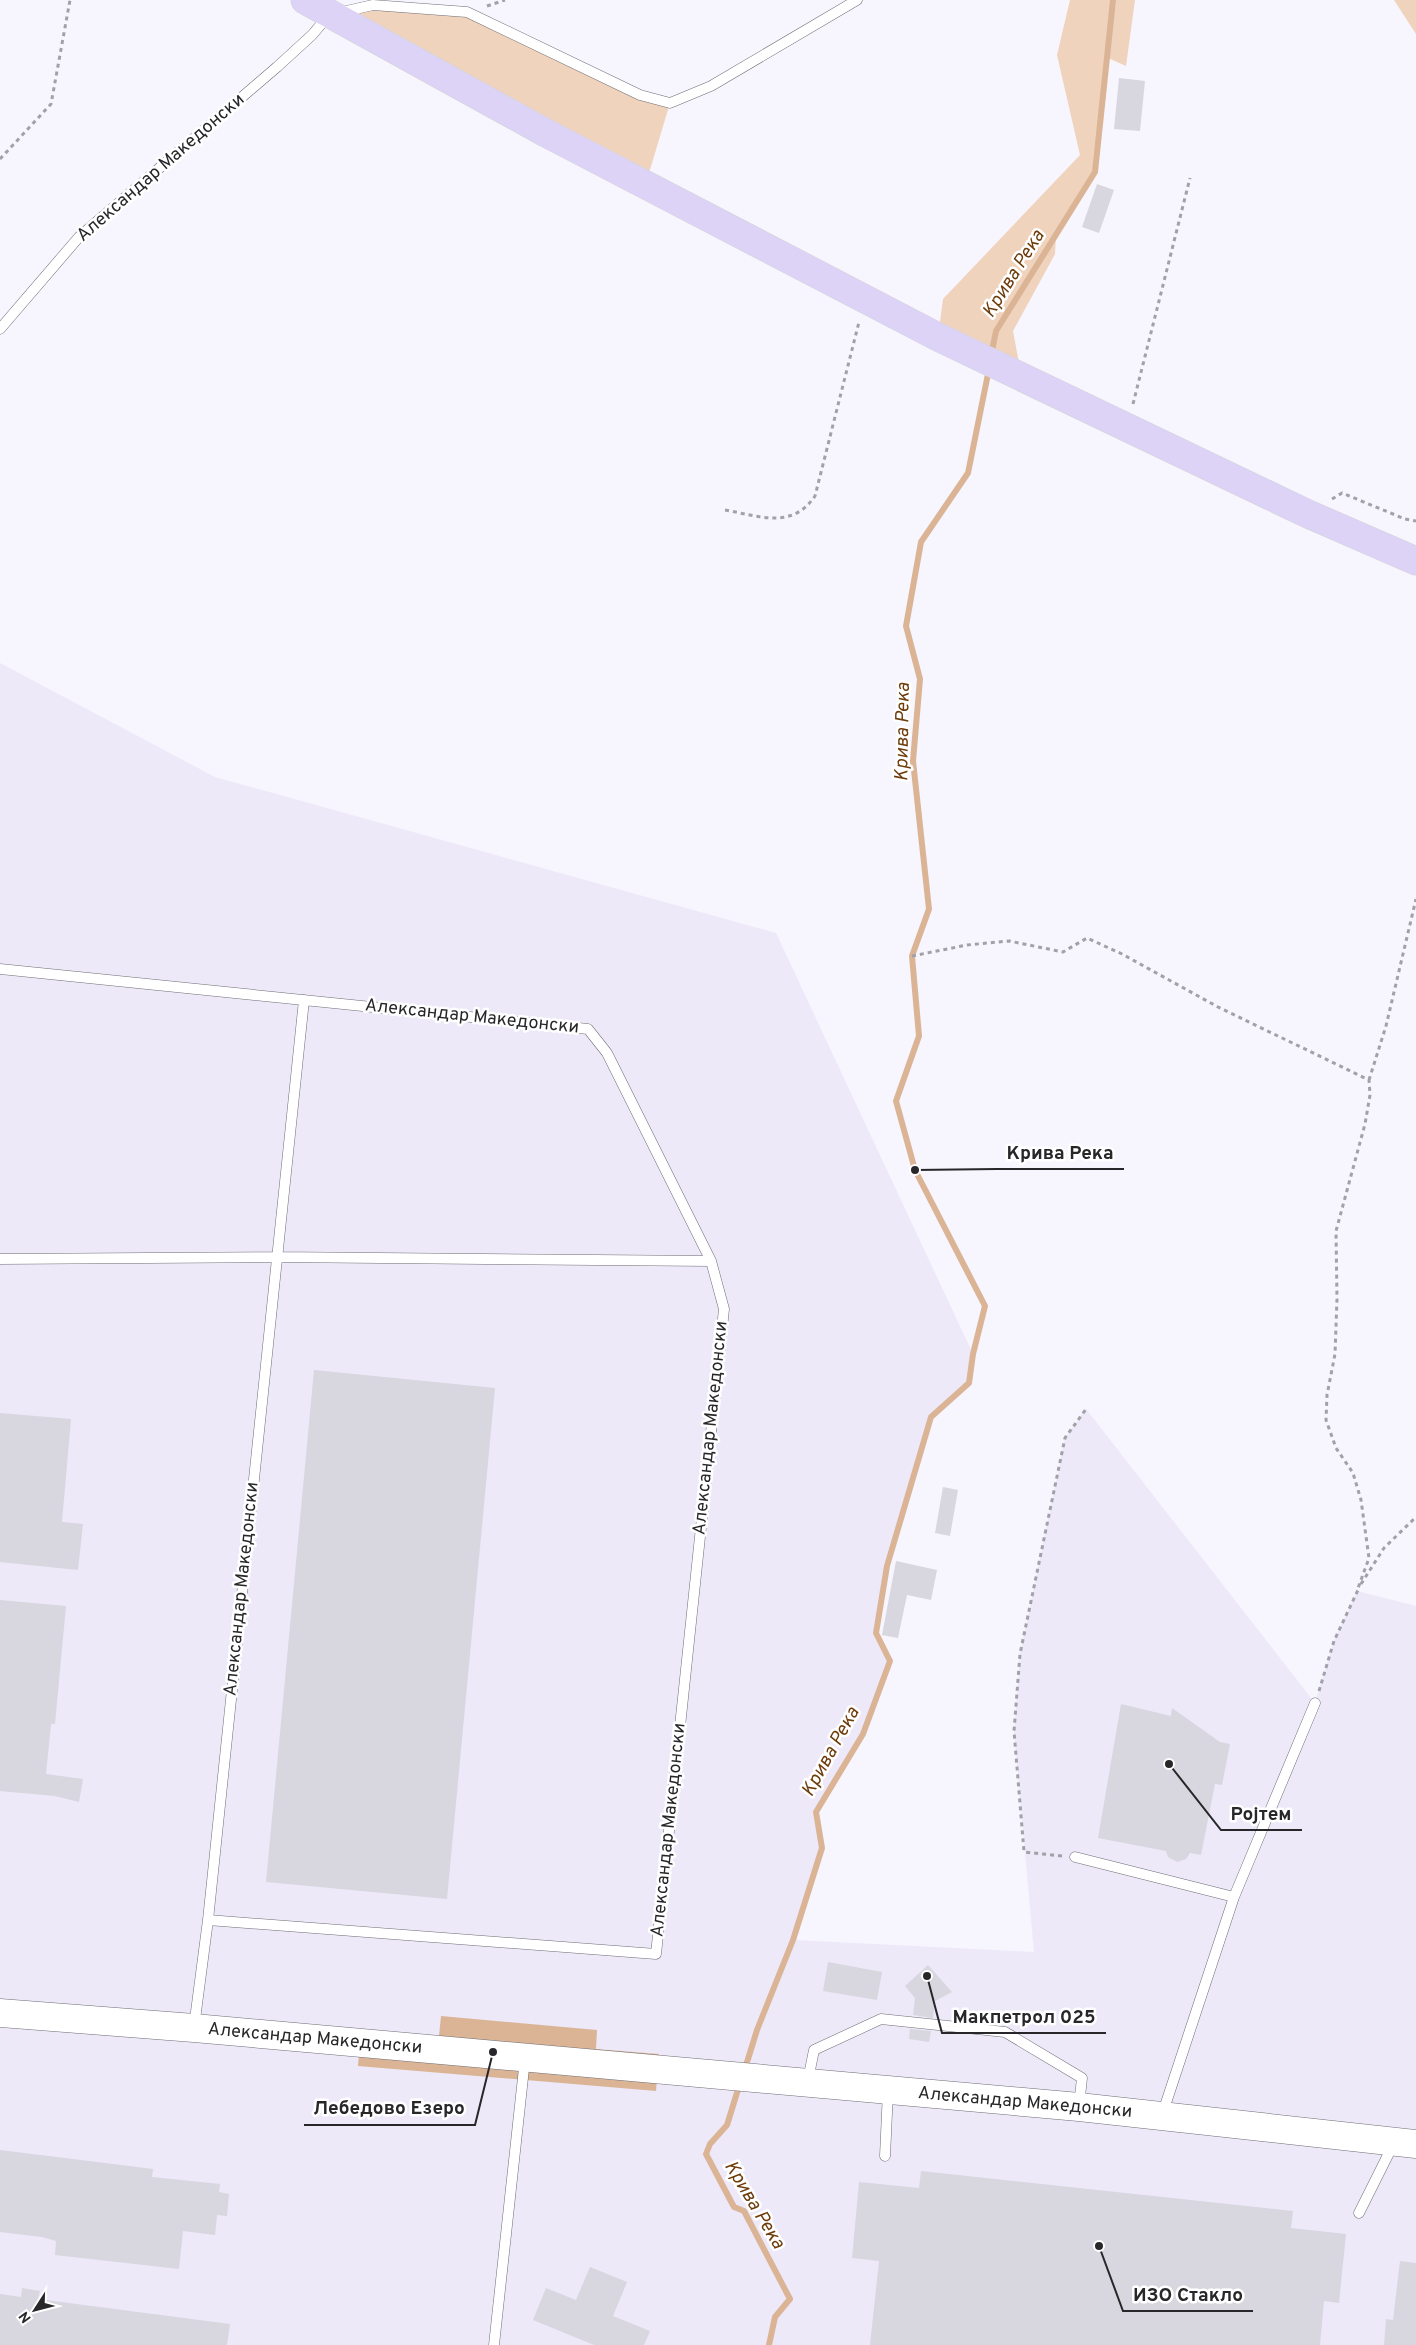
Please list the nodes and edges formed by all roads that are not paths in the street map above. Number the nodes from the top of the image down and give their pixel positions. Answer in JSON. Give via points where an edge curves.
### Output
{"nodes":[{"id":1,"x":305,"y":0,"type":"edge"},
{"id":2,"x":857,"y":0,"type":"edge"},
{"id":3,"x":329,"y":14,"type":"junction"},
{"id":4,"x":0,"y":329,"type":"edge"},
{"id":5,"x":1416,"y":561,"type":"edge"},
{"id":6,"x":0,"y":969,"type":"edge"},
{"id":7,"x":304,"y":1000,"type":"junction"},
{"id":8,"x":276,"y":1257,"type":"junction"},
{"id":9,"x":0,"y":1259,"type":"edge"},
{"id":10,"x":711,"y":1261,"type":"junction"},
{"id":11,"x":1315,"y":1704,"type":"road end"},
{"id":12,"x":1075,"y":1857,"type":"road end"},
{"id":13,"x":1234,"y":1897,"type":"junction"},
{"id":14,"x":208,"y":1920,"type":"junction"},
{"id":15,"x":0,"y":2014,"type":"edge"},
{"id":16,"x":194,"y":2028,"type":"junction"},
{"id":17,"x":525,"y":2059,"type":"junction"},
{"id":18,"x":807,"y":2083,"type":"junction"},
{"id":19,"x":888,"y":2090,"type":"junction"},
{"id":20,"x":1079,"y":2107,"type":"junction"},
{"id":21,"x":1162,"y":2116,"type":"junction"},
{"id":22,"x":1405,"y":2143,"type":"edge"},
{"id":23,"x":884,"y":2156,"type":"dead end"},
{"id":24,"x":1359,"y":2213,"type":"dead end"},
{"id":25,"x":494,"y":2345,"type":"edge"}],
"edges":[{"from":1,"to":3,"type":"main road"},
{"from":2,"to":3,"type":"lane","via":[[711,86],[670,103],[640,95],[467,12],[374,5]]},
{"from":3,"to":4,"type":"lane","name":"Александар Македонски","via":[[312,35],[277,67],[80,237]]},
{"from":3,"to":5,"type":"main road","via":[[546,133],[938,337],[1308,514]]},
{"from":6,"to":7,"type":"lane","name":"Александар Македонски"},
{"from":7,"to":8,"type":"lane","name":"Александар Македонски"},
{"from":7,"to":10,"type":"lane","name":"Александар Македонски","via":[[588,1029],[607,1053]]},
{"from":8,"to":9,"type":"lane"},
{"from":8,"to":10,"type":"lane"},
{"from":8,"to":14,"type":"lane","name":"Александар Македонски"},
{"from":10,"to":14,"type":"lane","name":"Александар Македонски","via":[[724,1309],[656,1954]]},
{"from":11,"to":13,"type":"lane"},
{"from":12,"to":13,"type":"lane"},
{"from":13,"to":21,"type":"lane"},
{"from":14,"to":16,"type":"lane","name":"Александар Македонски"},
{"from":15,"to":16,"type":"main road","name":"Александар Македонски"},
{"from":16,"to":17,"type":"main road","name":"Александар Македонски"},
{"from":17,"to":18,"type":"main road","name":"Александар Македонски"},
{"from":17,"to":25,"type":"lane"},
{"from":18,"to":19,"type":"main road","name":"Александар Македонски"},
{"from":18,"to":20,"type":"lane","via":[[814,2050],[881,2019],[1005,2032],[1082,2078]]},
{"from":19,"to":20,"type":"main road","name":"Александар Македонски"},
{"from":19,"to":23,"type":"lane"},
{"from":20,"to":21,"type":"main road","name":"Александар Македонски"},
{"from":21,"to":22,"type":"main road","name":"Александар Македонски"},
{"from":22,"to":24,"type":"lane"}]}
